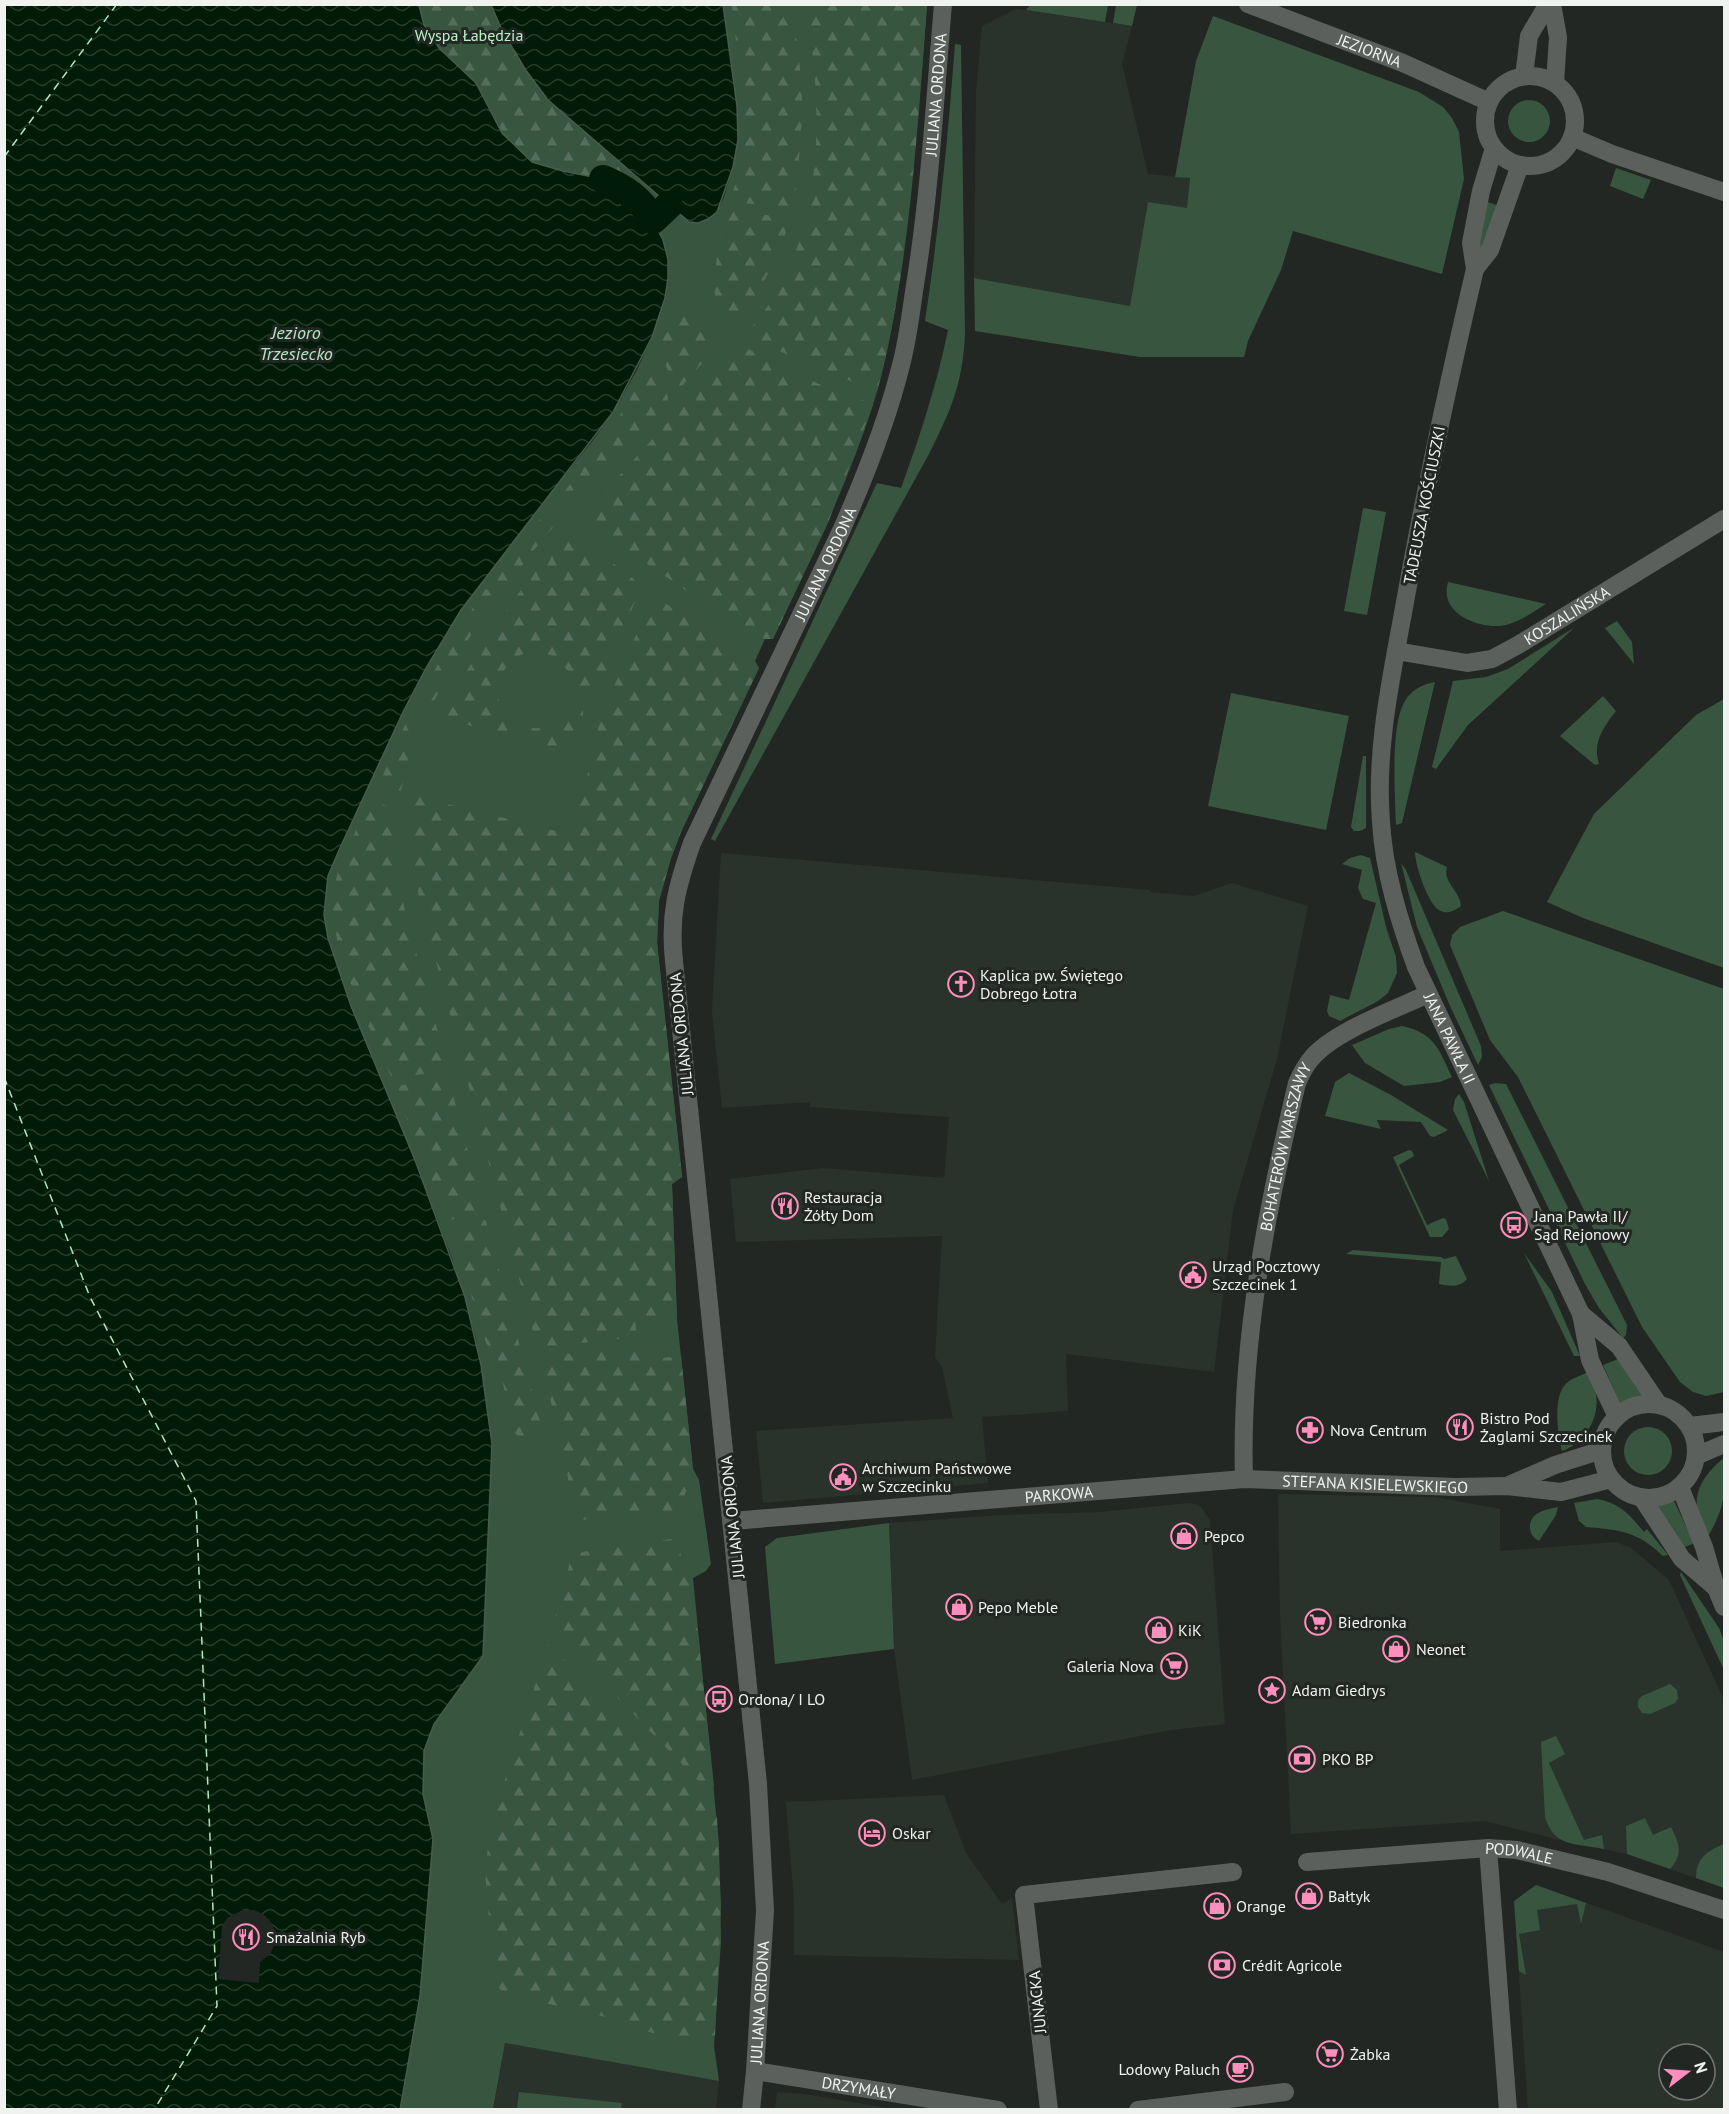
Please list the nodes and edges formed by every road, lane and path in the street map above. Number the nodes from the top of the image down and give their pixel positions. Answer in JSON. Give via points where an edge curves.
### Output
{"nodes":[{"id":1,"x":943,"y":4,"type":"edge"},
{"id":2,"x":1248,"y":4,"type":"edge"},
{"id":3,"x":1550,"y":4,"type":"edge"},
{"id":4,"x":1524,"y":76,"type":"junction"},
{"id":5,"x":1555,"y":83,"type":"junction"},
{"id":6,"x":1489,"y":102,"type":"junction"},
{"id":7,"x":1572,"y":137,"type":"junction"},
{"id":8,"x":1494,"y":148,"type":"junction"},
{"id":9,"x":1520,"y":165,"type":"junction"},
{"id":10,"x":1725,"y":192,"type":"edge"},
{"id":11,"x":1475,"y":269,"type":"junction"},
{"id":12,"x":1725,"y":519,"type":"edge"},
{"id":13,"x":1396,"y":651,"type":"junction"},
{"id":14,"x":1381,"y":744,"type":"joint"},
{"id":15,"x":1428,"y":994,"type":"junction"},
{"id":16,"x":1581,"y":1314,"type":"junction"},
{"id":17,"x":1659,"y":1405,"type":"junction"},
{"id":18,"x":1617,"y":1417,"type":"junction"},
{"id":19,"x":1725,"y":1422,"type":"edge"},
{"id":20,"x":1690,"y":1426,"type":"junction"},
{"id":21,"x":1725,"y":1444,"type":"edge"},
{"id":22,"x":1602,"y":1450,"type":"junction"},
{"id":23,"x":1696,"y":1456,"type":"junction"},
{"id":24,"x":1244,"y":1479,"type":"junction"},
{"id":25,"x":1611,"y":1479,"type":"junction"},
{"id":26,"x":1507,"y":1486,"type":"junction"},
{"id":27,"x":1680,"y":1487,"type":"junction"},
{"id":28,"x":1642,"y":1497,"type":"junction"},
{"id":29,"x":732,"y":1521,"type":"junction"},
{"id":30,"x":1716,"y":1588,"type":"junction"},
{"id":31,"x":1725,"y":1607,"type":"edge"},
{"id":32,"x":1488,"y":1848,"type":"junction"},
{"id":33,"x":1307,"y":1862,"type":"dead end"},
{"id":34,"x":1233,"y":1872,"type":"dead end"},
{"id":35,"x":1725,"y":1910,"type":"edge"},
{"id":36,"x":755,"y":2071,"type":"junction"},
{"id":37,"x":1285,"y":2092,"type":"dead end"},
{"id":38,"x":751,"y":2109,"type":"edge"},
{"id":39,"x":998,"y":2109,"type":"edge"},
{"id":40,"x":1049,"y":2109,"type":"edge"},
{"id":41,"x":1138,"y":2109,"type":"edge"},
{"id":42,"x":1508,"y":2109,"type":"edge"}],
"edges":[{"from":1,"to":29,"type":"street","name":"JULIANA ORDONA","via":[[927,199],[906,345],[890,404],[845,522],[692,843],[672,918]]},
{"from":2,"to":6,"type":"street","name":"JEZIORNA","via":[[1403,63]]},
{"from":3,"to":4,"type":"street","via":[[1529,36]]},
{"from":3,"to":5,"type":"street","via":[[1558,37]]},
{"from":4,"to":5,"type":"street"},
{"from":4,"to":6,"type":"street","via":[[1497,89]]},
{"from":5,"to":7,"type":"street","via":[[1573,107]]},
{"from":6,"to":8,"type":"street","via":[[1486,134]]},
{"from":7,"to":9,"type":"street","via":[[1551,161],[1536,166]]},
{"from":7,"to":10,"type":"street"},
{"from":8,"to":9,"type":"street","via":[[1505,159]]},
{"from":8,"to":11,"type":"street","name":"TADEUSZA KOŚCIUSZKI","via":[[1471,243]]},
{"from":9,"to":11,"type":"street","name":"TADEUSZA KOŚCIUSZKI","via":[[1490,250]]},
{"from":11,"to":13,"type":"street","name":"TADEUSZA KOŚCIUSZKI","via":[[1427,483]]},
{"from":12,"to":13,"type":"street","name":"KOSZALIŃSKA","via":[[1492,659],[1467,663]]},
{"from":13,"to":14,"type":"street","name":"TADEUSZA KOŚCIUSZKI"},
{"from":14,"to":15,"type":"street","name":"JANA PAWŁA II","via":[[1380,822],[1389,875],[1406,939]]},
{"from":15,"to":16,"type":"street","name":"JANA PAWŁA II"},
{"from":15,"to":24,"type":"street","name":"BOHATERÓW WARSZAWY","via":[[1329,1043],[1311,1058],[1297,1083],[1266,1219],[1254,1298],[1243,1427]]},
{"from":16,"to":17,"type":"street","name":"JANA PAWŁA II","via":[[1619,1346]]},
{"from":16,"to":18,"type":"street","name":"JANA PAWŁA II","via":[[1590,1360]]},
{"from":17,"to":18,"type":"street","via":[[1644,1404]]},
{"from":17,"to":20,"type":"street"},
{"from":18,"to":22,"type":"street","via":[[1609,1426]]},
{"from":19,"to":20,"type":"street"},
{"from":20,"to":23,"type":"street"},
{"from":21,"to":23,"type":"street"},
{"from":22,"to":25,"type":"street"},
{"from":22,"to":26,"type":"street","name":"STEFANA KISIELEWSKIEGO"},
{"from":23,"to":27,"type":"street","via":[[1694,1467]]},
{"from":24,"to":26,"type":"street","name":"STEFANA KISIELEWSKIEGO"},
{"from":24,"to":29,"type":"street","name":"PARKOWA"},
{"from":25,"to":26,"type":"street","name":"STEFANA KISIELEWSKIEGO","via":[[1561,1492]]},
{"from":25,"to":28,"type":"street","via":[[1619,1488]]},
{"from":27,"to":28,"type":"street","via":[[1662,1496]]},
{"from":27,"to":30,"type":"street"},
{"from":28,"to":30,"type":"street","via":[[1682,1559]]},
{"from":29,"to":36,"type":"street","name":"JULIANA ORDONA","via":[[758,1784],[765,1911]]},
{"from":30,"to":31,"type":"street"},
{"from":32,"to":33,"type":"street","name":"PODWALE"},
{"from":32,"to":35,"type":"street","name":"PODWALE","via":[[1517,1850],[1608,1872]]},
{"from":32,"to":42,"type":"street"},
{"from":34,"to":40,"type":"street","name":"JUNACKA","via":[[1024,1895]]},
{"from":36,"to":38,"type":"street","name":"JULIANA ORDONA"},
{"from":36,"to":39,"type":"street","name":"DRZYMAŁY"},
{"from":37,"to":41,"type":"street"}]}
